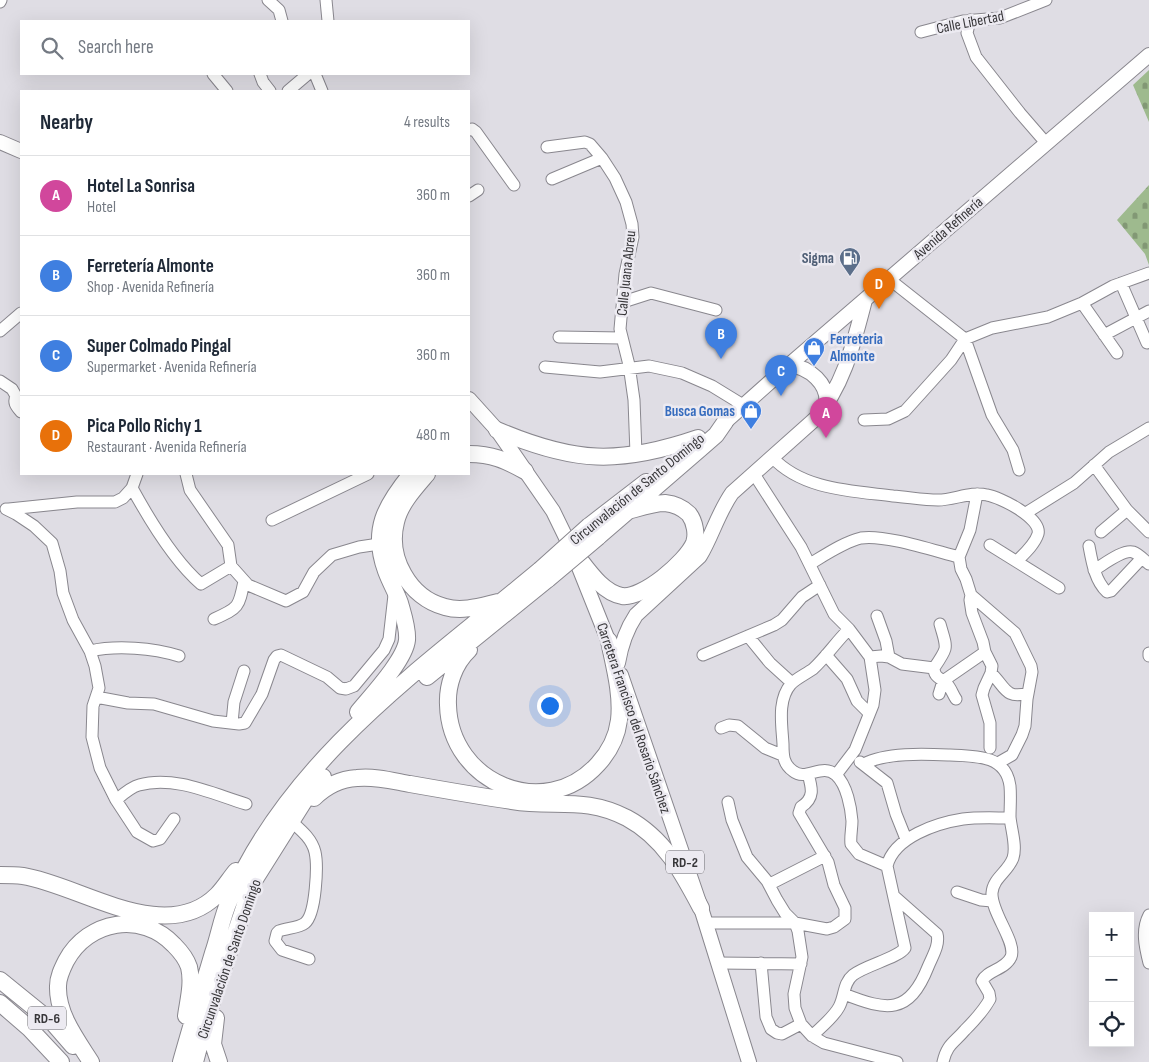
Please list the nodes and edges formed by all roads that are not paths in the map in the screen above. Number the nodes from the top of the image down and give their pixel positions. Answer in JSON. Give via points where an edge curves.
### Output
{"nodes":[{"id":1,"x":268,"y":0,"type":"edge"},
{"id":2,"x":326,"y":0,"type":"edge"},
{"id":3,"x":1046,"y":0,"type":"edge"},
{"id":4,"x":282,"y":20,"type":"edge"},
{"id":5,"x":328,"y":20,"type":"edge"},
{"id":6,"x":970,"y":20,"type":"junction"},
{"id":7,"x":921,"y":32,"type":"dead end"},
{"id":8,"x":1149,"y":55,"type":"edge"},
{"id":9,"x":214,"y":75,"type":"edge"},
{"id":10,"x":260,"y":75,"type":"edge"},
{"id":11,"x":307,"y":75,"type":"edge"},
{"id":12,"x":315,"y":75,"type":"edge"},
{"id":13,"x":226,"y":90,"type":"edge"},
{"id":14,"x":269,"y":90,"type":"edge"},
{"id":15,"x":289,"y":90,"type":"edge"},
{"id":16,"x":322,"y":90,"type":"edge"},
{"id":17,"x":470,"y":130,"type":"edge"},
{"id":18,"x":0,"y":142,"type":"edge"},
{"id":19,"x":1046,"y":143,"type":"junction"},
{"id":20,"x":548,"y":147,"type":"dead end"},
{"id":21,"x":20,"y":151,"type":"edge"},
{"id":22,"x":602,"y":158,"type":"junction"},
{"id":23,"x":552,"y":179,"type":"dead end"},
{"id":24,"x":514,"y":185,"type":"dead end"},
{"id":25,"x":1149,"y":273,"type":"edge"},
{"id":26,"x":889,"y":279,"type":"junction"},
{"id":27,"x":1121,"y":283,"type":"junction"},
{"id":28,"x":865,"y":300,"type":"junction"},
{"id":29,"x":623,"y":302,"type":"junction"},
{"id":30,"x":1082,"y":303,"type":"junction"},
{"id":31,"x":716,"y":310,"type":"dead end"},
{"id":32,"x":1149,"y":311,"type":"edge"},
{"id":33,"x":20,"y":314,"type":"edge"},
{"id":34,"x":1137,"y":317,"type":"junction"},
{"id":35,"x":0,"y":331,"type":"edge"},
{"id":36,"x":1104,"y":335,"type":"junction"},
{"id":37,"x":559,"y":337,"type":"dead end"},
{"id":38,"x":622,"y":338,"type":"junction"},
{"id":39,"x":965,"y":339,"type":"junction"},
{"id":40,"x":1148,"y":342,"type":"dead end"},
{"id":41,"x":1117,"y":353,"type":"dead end"},
{"id":42,"x":789,"y":364,"type":"junction"},
{"id":43,"x":545,"y":367,"type":"dead end"},
{"id":44,"x":630,"y":369,"type":"junction"},
{"id":45,"x":0,"y":381,"type":"edge"},
{"id":46,"x":470,"y":400,"type":"edge"},
{"id":47,"x":743,"y":405,"type":"junction"},
{"id":48,"x":826,"y":407,"type":"junction"},
{"id":49,"x":20,"y":411,"type":"edge"},
{"id":50,"x":864,"y":420,"type":"dead end"},
{"id":51,"x":725,"y":422,"type":"junction"},
{"id":52,"x":1149,"y":428,"type":"edge"},
{"id":53,"x":497,"y":430,"type":"junction"},
{"id":54,"x":698,"y":438,"type":"junction"},
{"id":55,"x":470,"y":454,"type":"edge"},
{"id":56,"x":636,"y":454,"type":"junction"},
{"id":57,"x":772,"y":457,"type":"junction"},
{"id":58,"x":1094,"y":465,"type":"junction"},
{"id":59,"x":1019,"y":470,"type":"dead end"},
{"id":60,"x":525,"y":471,"type":"junction"},
{"id":61,"x":754,"y":474,"type":"junction"},
{"id":62,"x":137,"y":475,"type":"edge"},
{"id":63,"x":186,"y":475,"type":"edge"},
{"id":64,"x":366,"y":475,"type":"edge"},
{"id":65,"x":410,"y":475,"type":"edge"},
{"id":66,"x":426,"y":475,"type":"edge"},
{"id":67,"x":132,"y":488,"type":"junction"},
{"id":68,"x":977,"y":494,"type":"junction"},
{"id":69,"x":3,"y":507,"type":"edge"},
{"id":70,"x":1127,"y":510,"type":"junction"},
{"id":71,"x":628,"y":511,"type":"junction"},
{"id":72,"x":1026,"y":513,"type":"junction"},
{"id":73,"x":272,"y":520,"type":"dead end"},
{"id":74,"x":594,"y":532,"type":"junction"},
{"id":75,"x":1101,"y":532,"type":"dead end"},
{"id":76,"x":1149,"y":532,"type":"edge"},
{"id":77,"x":379,"y":544,"type":"junction"},
{"id":78,"x":990,"y":544,"type":"dead end"},
{"id":79,"x":1089,"y":546,"type":"dead end"},
{"id":80,"x":572,"y":550,"type":"junction"},
{"id":81,"x":959,"y":557,"type":"junction"},
{"id":82,"x":1017,"y":561,"type":"junction"},
{"id":83,"x":1146,"y":561,"type":"edge"},
{"id":84,"x":810,"y":564,"type":"junction"},
{"id":85,"x":231,"y":566,"type":"junction"},
{"id":86,"x":1094,"y":570,"type":"junction"},
{"id":87,"x":544,"y":574,"type":"junction"},
{"id":88,"x":244,"y":580,"type":"junction"},
{"id":89,"x":820,"y":585,"type":"junction"},
{"id":90,"x":394,"y":587,"type":"junction"},
{"id":91,"x":1059,"y":588,"type":"dead end"},
{"id":92,"x":970,"y":595,"type":"junction"},
{"id":93,"x":503,"y":601,"type":"junction"},
{"id":94,"x":876,"y":616,"type":"dead end"},
{"id":95,"x":500,"y":618,"type":"junction"},
{"id":96,"x":214,"y":620,"type":"dead end"},
{"id":97,"x":940,"y":624,"type":"dead end"},
{"id":98,"x":849,"y":629,"type":"junction"},
{"id":99,"x":748,"y":636,"type":"junction"},
{"id":100,"x":609,"y":641,"type":"junction"},
{"id":101,"x":90,"y":652,"type":"junction"},
{"id":102,"x":985,"y":652,"type":"junction"},
{"id":103,"x":703,"y":655,"type":"dead end"},
{"id":104,"x":826,"y":655,"type":"junction"},
{"id":105,"x":180,"y":656,"type":"dead end"},
{"id":106,"x":870,"y":657,"type":"junction"},
{"id":107,"x":889,"y":657,"type":"junction"},
{"id":108,"x":618,"y":664,"type":"junction"},
{"id":109,"x":934,"y":668,"type":"junction"},
{"id":110,"x":244,"y":671,"type":"dead end"},
{"id":111,"x":991,"y":673,"type":"junction"},
{"id":112,"x":943,"y":681,"type":"junction"},
{"id":113,"x":792,"y":682,"type":"junction"},
{"id":114,"x":1028,"y":693,"type":"junction"},
{"id":115,"x":939,"y":694,"type":"dead end"},
{"id":116,"x":96,"y":697,"type":"junction"},
{"id":117,"x":956,"y":700,"type":"dead end"},
{"id":118,"x":870,"y":714,"type":"junction"},
{"id":119,"x":232,"y":723,"type":"junction"},
{"id":120,"x":721,"y":728,"type":"dead end"},
{"id":121,"x":333,"y":748,"type":"junction"},
{"id":122,"x":990,"y":748,"type":"dead end"},
{"id":123,"x":782,"y":755,"type":"junction"},
{"id":124,"x":849,"y":759,"type":"junction"},
{"id":125,"x":998,"y":763,"type":"junction"},
{"id":126,"x":864,"y":764,"type":"junction"},
{"id":127,"x":808,"y":774,"type":"junction"},
{"id":128,"x":836,"y":775,"type":"junction"},
{"id":129,"x":116,"y":800,"type":"junction"},
{"id":130,"x":728,"y":802,"type":"dead end"},
{"id":131,"x":246,"y":804,"type":"dead end"},
{"id":132,"x":1010,"y":818,"type":"junction"},
{"id":133,"x":174,"y":819,"type":"dead end"},
{"id":134,"x":292,"y":822,"type":"junction"},
{"id":135,"x":262,"y":835,"type":"junction"},
{"id":136,"x":906,"y":839,"type":"junction"},
{"id":137,"x":825,"y":856,"type":"junction"},
{"id":138,"x":887,"y":866,"type":"junction"},
{"id":139,"x":0,"y":875,"type":"edge"},
{"id":140,"x":770,"y":884,"type":"junction"},
{"id":141,"x":957,"y":892,"type":"dead end"},
{"id":142,"x":894,"y":896,"type":"junction"},
{"id":143,"x":992,"y":901,"type":"junction"},
{"id":144,"x":701,"y":908,"type":"junction"},
{"id":145,"x":1149,"y":915,"type":"edge"},
{"id":146,"x":706,"y":923,"type":"junction"},
{"id":147,"x":795,"y":923,"type":"junction"},
{"id":148,"x":310,"y":959,"type":"dead end"},
{"id":149,"x":718,"y":962,"type":"junction"},
{"id":150,"x":761,"y":963,"type":"junction"},
{"id":151,"x":801,"y":964,"type":"junction"},
{"id":152,"x":1149,"y":964,"type":"edge"},
{"id":153,"x":224,"y":967,"type":"junction"},
{"id":154,"x":0,"y":980,"type":"edge"},
{"id":155,"x":844,"y":994,"type":"junction"},
{"id":156,"x":1,"y":1003,"type":"edge"},
{"id":157,"x":801,"y":1024,"type":"junction"},
{"id":158,"x":812,"y":1036,"type":"junction"},
{"id":159,"x":49,"y":1062,"type":"edge"},
{"id":160,"x":62,"y":1062,"type":"edge"},
{"id":161,"x":90,"y":1062,"type":"edge"},
{"id":162,"x":180,"y":1062,"type":"edge"},
{"id":163,"x":195,"y":1062,"type":"edge"},
{"id":164,"x":219,"y":1062,"type":"edge"},
{"id":165,"x":749,"y":1062,"type":"edge"},
{"id":166,"x":897,"y":1062,"type":"edge"},
{"id":167,"x":943,"y":1062,"type":"edge"}],
"edges":[{"from":1,"to":4,"type":"street","via":[[278,10]]},
{"from":2,"to":5,"type":"street"},
{"from":3,"to":6,"type":"street","name":"Calle Libertad","via":[[1000,18]]},
{"from":6,"to":7,"type":"street","name":"Calle Libertad"},
{"from":6,"to":19,"type":"street","via":[[967,33],[976,57]]},
{"from":8,"to":19,"type":"main road","name":"Avenida Refinería"},
{"from":9,"to":13,"type":"street"},
{"from":10,"to":14,"type":"street"},
{"from":11,"to":15,"type":"street"},
{"from":12,"to":16,"type":"street"},
{"from":17,"to":24,"type":"street","via":[[476,132]]},
{"from":18,"to":21,"type":"main road"},
{"from":19,"to":26,"type":"main road","name":"Avenida Refinería"},
{"from":20,"to":22,"type":"street","name":"Calle Juana Abreu","via":[[585,142]]},
{"from":22,"to":23,"type":"street"},
{"from":22,"to":29,"type":"street","name":"Calle Juana Abreu","via":[[626,202],[632,224]]},
{"from":25,"to":27,"type":"street"},
{"from":26,"to":28,"type":"main road","name":"Avenida Refinería"},
{"from":26,"to":39,"type":"street"},
{"from":27,"to":30,"type":"street"},
{"from":27,"to":34,"type":"street"},
{"from":28,"to":42,"type":"main road","name":"Avenida Refinería"},
{"from":28,"to":48,"type":"main road","via":[[843,372]]},
{"from":29,"to":31,"type":"street","via":[[651,293]]},
{"from":29,"to":38,"type":"street","name":"Calle Juana Abreu"},
{"from":30,"to":36,"type":"street"},
{"from":30,"to":39,"type":"street","via":[[1048,317],[992,328]]},
{"from":32,"to":34,"type":"street"},
{"from":33,"to":35,"type":"street"},
{"from":34,"to":36,"type":"street"},
{"from":34,"to":40,"type":"street"},
{"from":36,"to":41,"type":"street"},
{"from":37,"to":38,"type":"street"},
{"from":38,"to":44,"type":"street","name":"Calle Juana Abreu"},
{"from":39,"to":50,"type":"street","via":[[951,360],[905,411],[888,419]]},
{"from":39,"to":59,"type":"street","via":[[992,415],[1013,450]]},
{"from":42,"to":47,"type":"main road","name":"Avenida Refinería"},
{"from":42,"to":48,"type":"main road","via":[[807,370],[818,379],[827,396]]},
{"from":43,"to":44,"type":"street","via":[[600,372]]},
{"from":44,"to":47,"type":"street","via":[[649,366],[682,373]]},
{"from":44,"to":56,"type":"street","name":"Calle Juana Abreu"},
{"from":45,"to":49,"type":"street","via":[[12,390]]},
{"from":46,"to":53,"type":"main road","name":"Carretera Francisco del Rosario Sánchez","number":"RD-2"},
{"from":47,"to":51,"type":"main road","name":"Avenida Refinería"},
{"from":48,"to":57,"type":"main road"},
{"from":51,"to":54,"type":"highway","name":"Circunvalación de Santo Domingo"},
{"from":51,"to":71,"type":"highway","name":"Circunvalación de Santo Domingo","via":[[716,435]]},
{"from":52,"to":58,"type":"street"},
{"from":53,"to":56,"type":"highway","via":[[564,453],[610,458]]},
{"from":53,"to":60,"type":"main road","name":"Carretera Francisco del Rosario Sánchez","number":"RD-2"},
{"from":54,"to":56,"type":"highway"},
{"from":54,"to":74,"type":"highway","name":"Circunvalación de Santo Domingo"},
{"from":55,"to":60,"type":"highway","via":[[487,454]]},
{"from":57,"to":61,"type":"main road"},
{"from":57,"to":68,"type":"street","via":[[785,470],[836,490],[937,500]]},
{"from":58,"to":70,"type":"street"},
{"from":58,"to":72,"type":"street","via":[[1074,483]]},
{"from":60,"to":80,"type":"main road","name":"Carretera Francisco del Rosario Sánchez","number":"RD-2","via":[[553,511]]},
{"from":61,"to":84,"type":"street"},
{"from":61,"to":108,"type":"main road","via":[[732,493],[700,556],[636,615],[624,636]]},
{"from":62,"to":67,"type":"street"},
{"from":63,"to":85,"type":"street","via":[[190,490],[228,545]]},
{"from":64,"to":73,"type":"street"},
{"from":65,"to":77,"type":"highway","via":[[391,500],[383,519]]},
{"from":66,"to":93,"type":"highway","via":[[413,490],[396,522],[394,545],[404,576],[428,600],[445,607],[466,609]]},
{"from":67,"to":69,"type":"street","via":[[115,502]]},
{"from":67,"to":85,"type":"street","via":[[175,555],[201,584]]},
{"from":68,"to":72,"type":"street","via":[[991,495]]},
{"from":68,"to":81,"type":"street","via":[[970,530]]},
{"from":69,"to":101,"type":"street","via":[[34,526],[52,544],[63,593]]},
{"from":70,"to":75,"type":"street"},
{"from":70,"to":76,"type":"street"},
{"from":71,"to":74,"type":"highway","name":"Circunvalación de Santo Domingo"},
{"from":71,"to":80,"type":"highway","via":[[665,503],[684,508],[695,527],[695,542],[689,552],[652,585],[632,595],[622,596],[610,591],[601,585]]},
{"from":72,"to":82,"type":"street","via":[[1036,525],[1038,535]]},
{"from":74,"to":87,"type":"highway","name":"Circunvalación de Santo Domingo","bridge":true},
{"from":77,"to":88,"type":"street","via":[[332,555],[314,572],[303,592],[286,601],[248,586]]},
{"from":77,"to":90,"type":"highway"},
{"from":78,"to":82,"type":"street"},
{"from":79,"to":86,"type":"street"},
{"from":80,"to":100,"type":"main road","name":"Carretera Francisco del Rosario Sánchez","number":"RD-2"},
{"from":81,"to":84,"type":"street","via":[[885,538],[868,537],[852,541]]},
{"from":81,"to":92,"type":"street"},
{"from":82,"to":91,"type":"street"},
{"from":83,"to":86,"type":"street","via":[[1130,552],[1116,556]]},
{"from":83,"to":86,"type":"street","via":[[1107,592]]},
{"from":84,"to":89,"type":"street"},
{"from":85,"to":88,"type":"street"},
{"from":87,"to":93,"type":"highway","name":"Circunvalación de Santo Domingo"},
{"from":87,"to":95,"type":"highway","name":"Circunvalación de Santo Domingo"},
{"from":88,"to":96,"type":"street","via":[[236,607]]},
{"from":89,"to":98,"type":"street","via":[[834,614]]},
{"from":89,"to":99,"type":"street","via":[[802,597],[782,620]]},
{"from":90,"to":119,"type":"street","via":[[389,638],[384,650],[354,686],[340,688],[327,677],[277,656],[249,718],[245,722]]},
{"from":90,"to":121,"type":"highway","via":[[406,628],[405,649],[338,734]]},
{"from":92,"to":102,"type":"street","via":[[972,613]]},
{"from":92,"to":114,"type":"street","via":[[1015,633],[1031,666]]},
{"from":93,"to":121,"type":"highway","name":"Circunvalación de Santo Domingo","via":[[396,688]]},
{"from":94,"to":107,"type":"street"},
{"from":95,"to":100,"type":"highway","via":[[458,664],[447,696],[448,714],[453,736],[474,768],[489,780],[524,792],[564,788],[586,775],[606,756],[619,720],[617,683]]},
{"from":95,"to":134,"type":"highway","name":"Circunvalación de Santo Domingo","via":[[363,730],[308,795]]},
{"from":97,"to":109,"type":"street","via":[[946,648]]},
{"from":98,"to":104,"type":"street"},
{"from":98,"to":106,"type":"street"},
{"from":99,"to":103,"type":"street"},
{"from":99,"to":113,"type":"street","via":[[770,664]]},
{"from":100,"to":108,"type":"main road","name":"Carretera Francisco del Rosario Sánchez","number":"RD-2"},
{"from":101,"to":105,"type":"street","via":[[106,648],[163,651]]},
{"from":101,"to":116,"type":"street","via":[[99,688]]},
{"from":102,"to":111,"type":"street","via":[[992,666]]},
{"from":102,"to":112,"type":"street"},
{"from":104,"to":113,"type":"street","via":[[813,669]]},
{"from":104,"to":118,"type":"street","via":[[847,679],[857,701]]},
{"from":106,"to":107,"type":"street"},
{"from":106,"to":118,"type":"street","via":[[875,690]]},
{"from":107,"to":109,"type":"street","via":[[902,664]]},
{"from":108,"to":144,"type":"main road","name":"Carretera Francisco del Rosario Sánchez","number":"RD-2"},
{"from":109,"to":112,"type":"street","via":[[937,678]]},
{"from":110,"to":119,"type":"street","via":[[234,702]]},
{"from":111,"to":114,"type":"street","via":[[1010,694]]},
{"from":111,"to":122,"type":"street","via":[[982,695],[990,723]]},
{"from":112,"to":115,"type":"street"},
{"from":112,"to":117,"type":"street"},
{"from":113,"to":123,"type":"street","via":[[787,689],[781,718]]},
{"from":114,"to":125,"type":"street","via":[[1022,735],[1012,755]]},
{"from":116,"to":119,"type":"street","via":[[154,704],[213,721]]},
{"from":116,"to":129,"type":"street","via":[[92,737],[100,768]]},
{"from":118,"to":124,"type":"street"},
{"from":120,"to":123,"type":"street","via":[[738,726],[765,748]]},
{"from":121,"to":135,"type":"highway","name":"Circunvalación de Santo Domingo"},
{"from":123,"to":127,"type":"street","via":[[792,771]]},
{"from":124,"to":126,"type":"street"},
{"from":124,"to":128,"type":"street"},
{"from":125,"to":126,"type":"street","via":[[975,756],[937,754],[878,759]]},
{"from":125,"to":132,"type":"street","via":[[1010,784]]},
{"from":126,"to":136,"type":"street","via":[[887,783]]},
{"from":127,"to":128,"type":"street","via":[[822,770]]},
{"from":127,"to":137,"type":"street","via":[[812,794],[799,814]]},
{"from":128,"to":138,"type":"street","via":[[848,800],[851,844],[859,854]]},
{"from":129,"to":131,"type":"street","via":[[136,785],[159,781]]},
{"from":129,"to":133,"type":"street","via":[[137,832],[153,841],[160,838]]},
{"from":130,"to":140,"type":"street","via":[[743,850]]},
{"from":132,"to":136,"type":"street","via":[[955,821]]},
{"from":132,"to":143,"type":"street","via":[[1013,859],[994,885]]},
{"from":134,"to":144,"type":"highway","via":[[323,790],[334,783],[359,778],[514,802],[594,806],[628,819],[658,841],[681,870]]},
{"from":134,"to":148,"type":"street","via":[[305,834],[315,851],[313,905],[304,924],[279,931],[275,941],[282,950]]},
{"from":134,"to":153,"type":"highway","name":"Circunvalación de Santo Domingo","via":[[252,884]]},
{"from":135,"to":139,"type":"highway","via":[[217,895],[200,907],[178,915],[149,915],[24,876]]},
{"from":135,"to":162,"type":"highway","name":"Circunvalación de Santo Domingo","via":[[229,900]]},
{"from":136,"to":138,"type":"street","via":[[888,860]]},
{"from":137,"to":140,"type":"street"},
{"from":137,"to":147,"type":"street","via":[[845,908],[845,919],[827,929]]},
{"from":138,"to":142,"type":"street"},
{"from":140,"to":147,"type":"street","via":[[785,913]]},
{"from":141,"to":143,"type":"street"},
{"from":142,"to":155,"type":"street","via":[[905,948],[851,976]]},
{"from":142,"to":155,"type":"street","via":[[937,934],[937,945],[923,980],[900,1005],[884,1007]]},
{"from":143,"to":167,"type":"street","via":[[1010,943],[1011,956],[1002,967],[984,977],[982,981],[990,999],[965,1031],[949,1045]]},
{"from":144,"to":146,"type":"main road","name":"Carretera Francisco del Rosario Sánchez","number":"RD-2"},
{"from":145,"to":152,"type":"street","via":[[1144,940]]},
{"from":146,"to":147,"type":"street"},
{"from":146,"to":149,"type":"main road","name":"Carretera Francisco del Rosario Sánchez","number":"RD-2"},
{"from":147,"to":151,"type":"street","via":[[800,938]]},
{"from":149,"to":150,"type":"street"},
{"from":149,"to":165,"type":"main road","name":"Carretera Francisco del Rosario Sánchez","number":"RD-2"},
{"from":150,"to":151,"type":"street"},
{"from":150,"to":157,"type":"street","via":[[766,1017],[772,1029],[782,1034]]},
{"from":151,"to":157,"type":"street","via":[[794,994]]},
{"from":153,"to":163,"type":"highway","name":"Circunvalación de Santo Domingo"},
{"from":153,"to":164,"type":"highway","via":[[213,1044]]},
{"from":154,"to":161,"type":"highway","number":"RD-6"},
{"from":155,"to":158,"type":"street","via":[[836,1012]]},
{"from":156,"to":159,"type":"highway"},
{"from":156,"to":160,"type":"highway","number":"RD-6"},
{"from":157,"to":158,"type":"street"},
{"from":158,"to":166,"type":"street","via":[[824,1043]]},
{"from":161,"to":162,"type":"highway","via":[[64,1015],[58,986],[61,971],[81,940],[113,924],[160,933],[182,953],[190,978]]}]}
